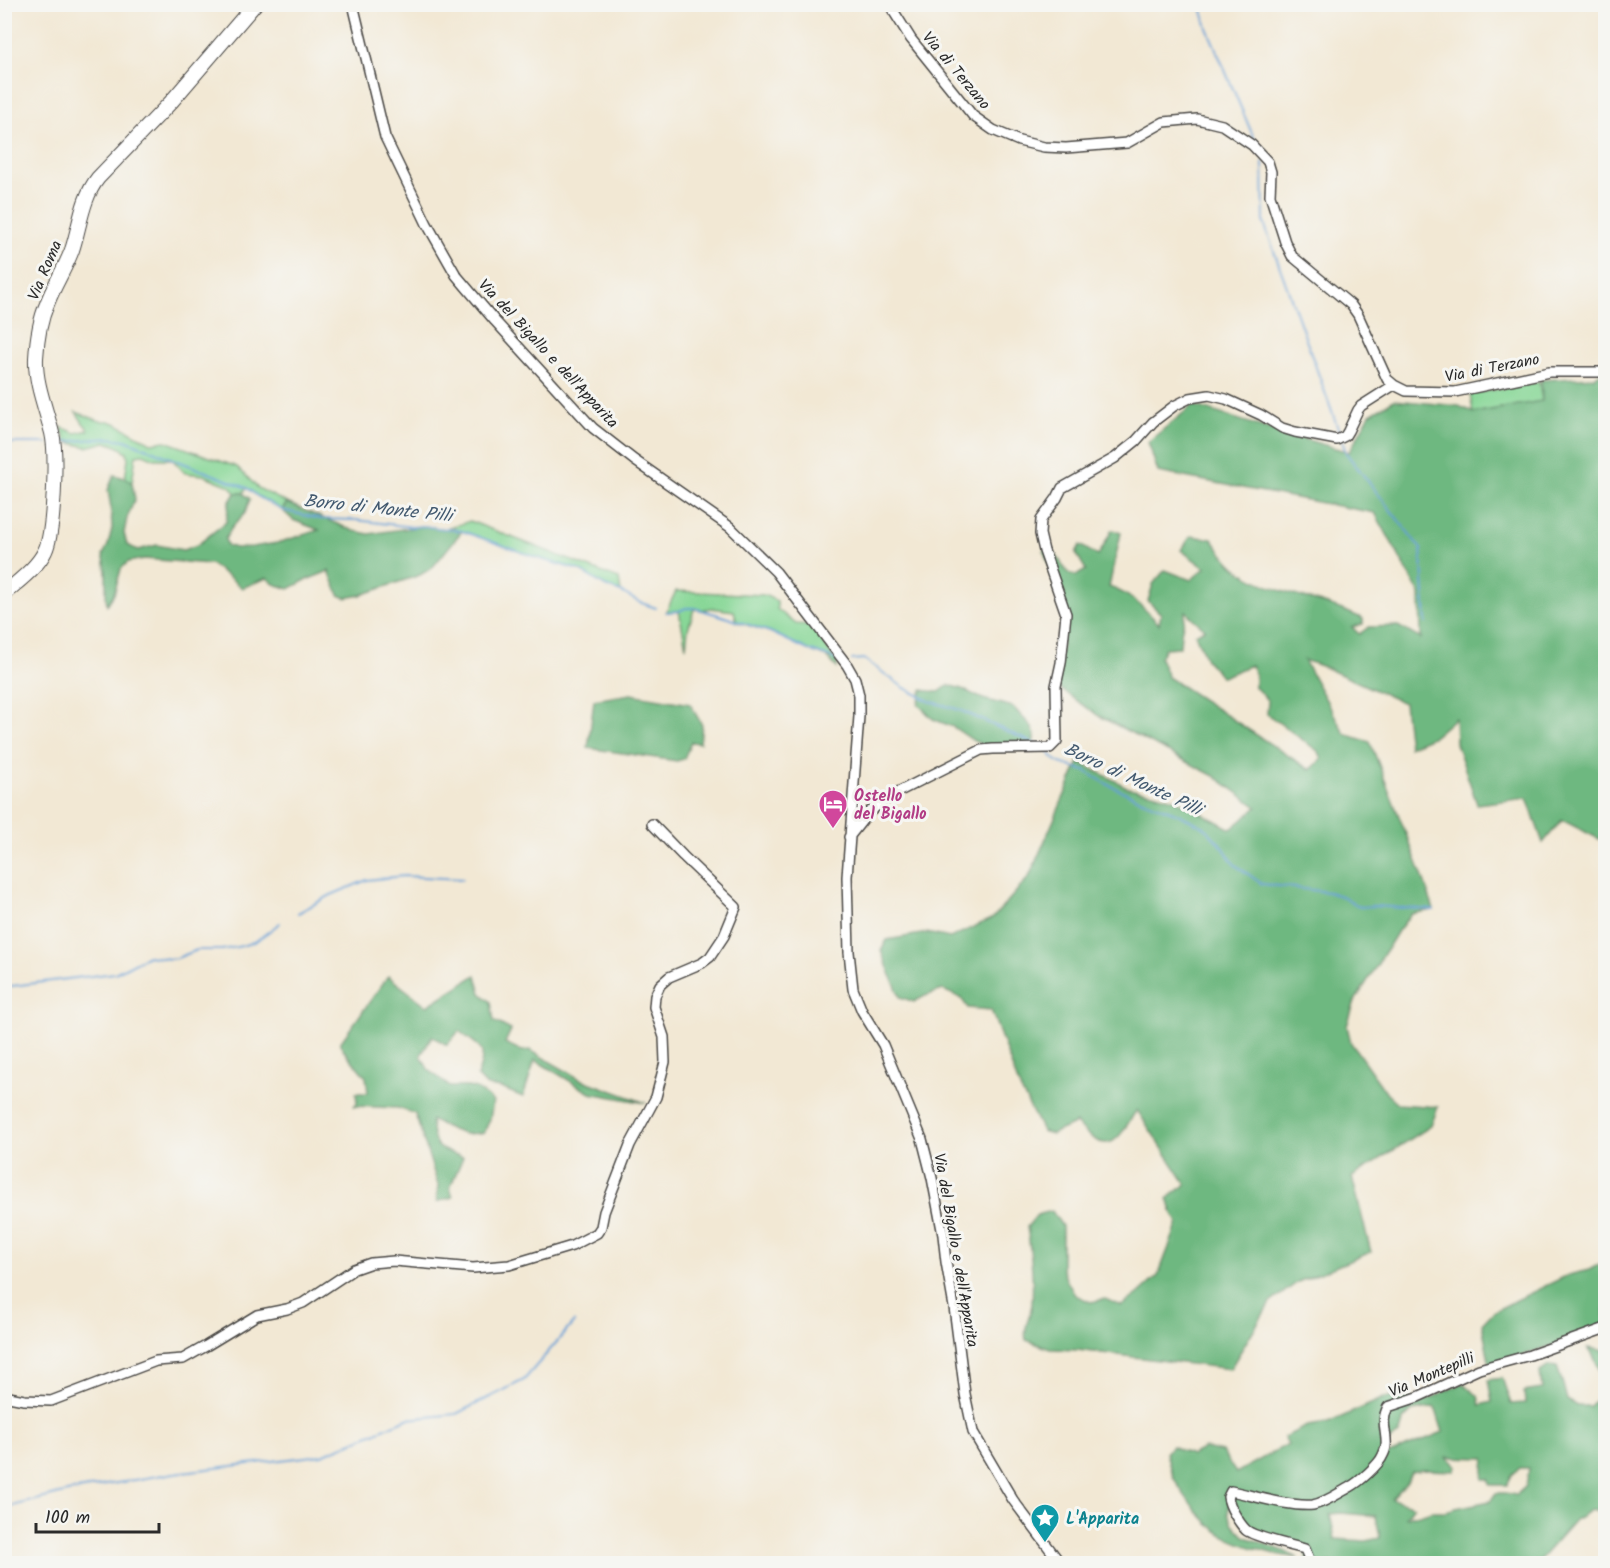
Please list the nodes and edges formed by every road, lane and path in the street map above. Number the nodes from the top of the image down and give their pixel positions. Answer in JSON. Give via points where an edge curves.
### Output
{"nodes":[{"id":1,"x":255,"y":4,"type":"edge"},
{"id":2,"x":353,"y":4,"type":"edge"},
{"id":3,"x":889,"y":4,"type":"edge"},
{"id":4,"x":1605,"y":372,"type":"edge"},
{"id":5,"x":1394,"y":386,"type":"junction"},
{"id":6,"x":4,"y":594,"type":"edge"},
{"id":7,"x":652,"y":824,"type":"dead end"},
{"id":8,"x":849,"y":838,"type":"junction"},
{"id":9,"x":1605,"y":1328,"type":"edge"},
{"id":10,"x":4,"y":1396,"type":"edge"},
{"id":11,"x":1061,"y":1563,"type":"edge"},
{"id":12,"x":1307,"y":1563,"type":"edge"}],
"edges":[{"from":1,"to":6,"type":"main road","name":"Via Roma","via":[[91,187],[71,253],[41,321],[36,358],[37,378],[54,443],[49,537],[40,560]]},
{"from":2,"to":8,"type":"street","name":"Via del Bigallo e dell'Apparita","via":[[385,137],[456,275],[593,428],[730,527],[776,572],[847,665],[859,695]]},
{"from":3,"to":5,"type":"street","name":"Via di Terzano","via":[[911,39],[973,116],[1019,141],[1066,148],[1127,143],[1164,122],[1191,119],[1222,125],[1252,145],[1268,162],[1270,195],[1293,256],[1351,305]]},
{"from":4,"to":5,"type":"street","name":"Via di Terzano","via":[[1549,372],[1455,392],[1407,391]]},
{"from":5,"to":8,"type":"street","via":[[1361,406],[1345,436],[1336,440],[1289,430],[1226,399],[1209,395],[1190,398],[1174,406],[1115,458],[1062,488],[1041,520],[1040,534],[1066,614],[1056,687],[1057,741],[1050,748],[993,749],[972,754],[890,796],[868,813]]},
{"from":7,"to":10,"type":"street","via":[[736,907],[710,957],[669,977],[655,996],[654,1007],[664,1037],[664,1062],[656,1097],[630,1145],[597,1233],[572,1246],[509,1265],[473,1269],[394,1261],[371,1263],[354,1269],[303,1303],[257,1315],[183,1359],[156,1360],[51,1401]]},
{"from":8,"to":11,"type":"street","name":"Via del Bigallo e dell'Apparita","via":[[846,895],[853,989],[883,1046],[922,1139],[943,1235],[973,1432],[1013,1500]]},
{"from":9,"to":12,"type":"street","name":"Via Montepilli","via":[[1479,1369],[1388,1407],[1384,1414],[1387,1442],[1383,1456],[1359,1482],[1314,1505],[1231,1491],[1229,1504],[1247,1530],[1305,1549]]}]}
